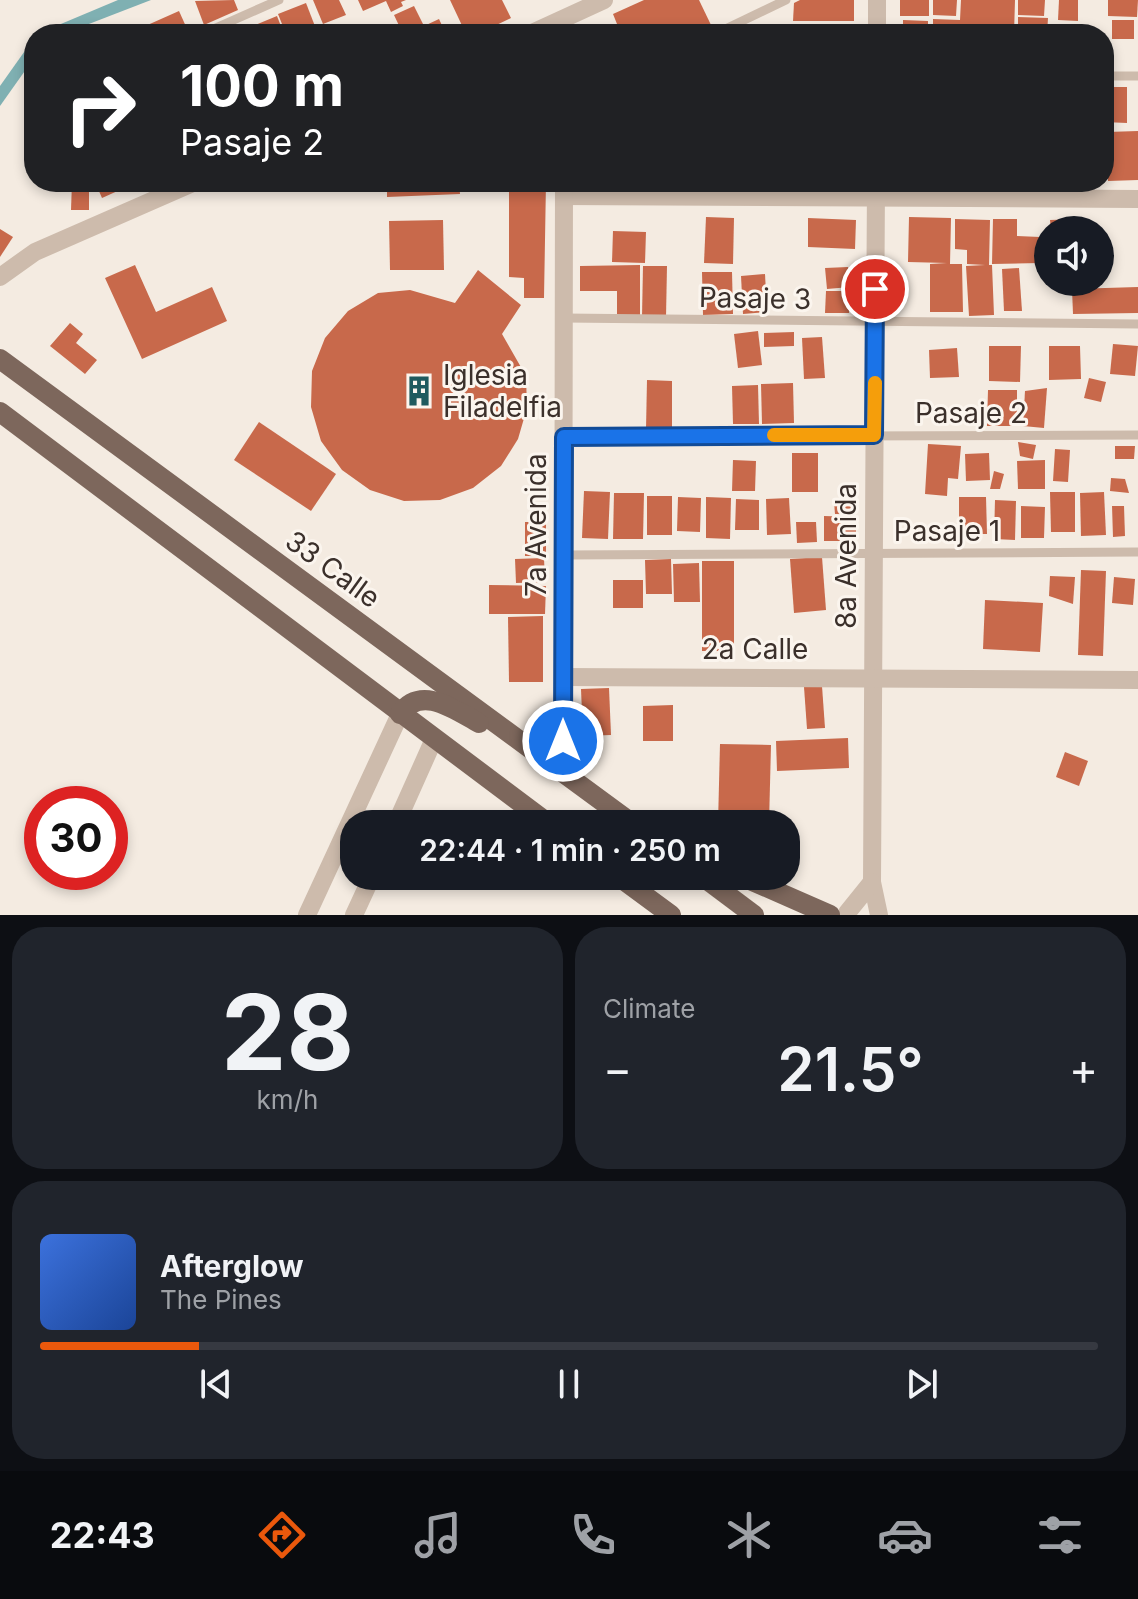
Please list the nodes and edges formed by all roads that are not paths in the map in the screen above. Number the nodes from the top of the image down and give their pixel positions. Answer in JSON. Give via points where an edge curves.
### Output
{"nodes":[{"id":1,"x":279,"y":0,"type":"edge"},
{"id":2,"x":604,"y":0,"type":"edge"},
{"id":3,"x":786,"y":0,"type":"edge"},
{"id":4,"x":877,"y":0,"type":"edge"},
{"id":5,"x":225,"y":24,"type":"edge"},
{"id":6,"x":567,"y":24,"type":"edge"},
{"id":7,"x":736,"y":24,"type":"edge"},
{"id":8,"x":877,"y":24,"type":"edge"},
{"id":9,"x":1114,"y":76,"type":"edge"},
{"id":10,"x":1138,"y":76,"type":"edge"},
{"id":11,"x":168,"y":192,"type":"edge"},
{"id":12,"x":564,"y":192,"type":"edge"},
{"id":13,"x":876,"y":192,"type":"edge"},
{"id":14,"x":955,"y":192,"type":"edge"},
{"id":15,"x":1138,"y":199,"type":"edge"},
{"id":16,"x":0,"y":277,"type":"edge"},
{"id":17,"x":564,"y":318,"type":"junction"},
{"id":18,"x":875,"y":321,"type":"junction"},
{"id":19,"x":1138,"y":324,"type":"edge"},
{"id":20,"x":0,"y":359,"type":"edge"},
{"id":21,"x":0,"y":412,"type":"edge"},
{"id":22,"x":874,"y":435,"type":"junction"},
{"id":23,"x":1138,"y":435,"type":"edge"},
{"id":24,"x":564,"y":437,"type":"junction"},
{"id":25,"x":1138,"y":552,"type":"edge"},
{"id":26,"x":874,"y":553,"type":"junction"},
{"id":27,"x":564,"y":555,"type":"junction"},
{"id":28,"x":563,"y":677,"type":"junction"},
{"id":29,"x":873,"y":677,"type":"junction"},
{"id":30,"x":1138,"y":680,"type":"edge"},
{"id":31,"x":400,"y":714,"type":"junction"},
{"id":32,"x":434,"y":739,"type":"junction"},
{"id":33,"x":530,"y":747,"type":"junction"},
{"id":34,"x":563,"y":772,"type":"junction"},
{"id":35,"x":402,"y":810,"type":"edge"},
{"id":36,"x":530,"y":810,"type":"edge"},
{"id":37,"x":614,"y":810,"type":"edge"},
{"id":38,"x":872,"y":882,"type":"junction"},
{"id":39,"x":366,"y":890,"type":"edge"},
{"id":40,"x":637,"y":890,"type":"edge"},
{"id":41,"x":721,"y":890,"type":"edge"},
{"id":42,"x":778,"y":890,"type":"edge"},
{"id":43,"x":841,"y":914,"type":"edge"},
{"id":44,"x":307,"y":915,"type":"edge"},
{"id":45,"x":354,"y":915,"type":"edge"},
{"id":46,"x":671,"y":915,"type":"edge"},
{"id":47,"x":754,"y":915,"type":"edge"},
{"id":48,"x":876,"y":915,"type":"edge"}],
"edges":[{"from":1,"to":5,"type":"lane"},
{"from":2,"to":6,"type":"street"},
{"from":3,"to":7,"type":"lane"},
{"from":4,"to":8,"type":"street"},
{"from":9,"to":10,"type":"lane"},
{"from":11,"to":16,"type":"street","via":[[35,252]]},
{"from":12,"to":17,"type":"street","name":"7a Avenida"},
{"from":13,"to":18,"type":"street","name":"8a Avenida"},
{"from":14,"to":15,"type":"street"},
{"from":17,"to":18,"type":"lane","name":"Pasaje 3"},
{"from":17,"to":24,"type":"street","name":"7a Avenida"},
{"from":18,"to":19,"type":"lane","name":"Pasaje 3"},
{"from":18,"to":22,"type":"street","name":"8a Avenida"},
{"from":20,"to":33,"type":"main road","name":"33 Calle"},
{"from":21,"to":31,"type":"main road"},
{"from":22,"to":23,"type":"lane","name":"Pasaje 2"},
{"from":22,"to":24,"type":"lane","name":"Pasaje 2"},
{"from":22,"to":26,"type":"street","name":"8a Avenida"},
{"from":24,"to":27,"type":"street","name":"7a Avenida"},
{"from":25,"to":26,"type":"lane","name":"Pasaje 1"},
{"from":26,"to":27,"type":"lane","name":"Pasaje 1"},
{"from":26,"to":29,"type":"street","name":"8a Avenida"},
{"from":27,"to":28,"type":"street","name":"7a Avenida"},
{"from":28,"to":29,"type":"street","name":"2a Calle"},
{"from":28,"to":34,"type":"street","name":"7a Avenida"},
{"from":29,"to":30,"type":"street","name":"2a Calle"},
{"from":29,"to":38,"type":"street","name":"8a Avenida"},
{"from":31,"to":32,"type":"main road"},
{"from":31,"to":33,"type":"main road","via":[[411,702],[431,699]]},
{"from":31,"to":44,"type":"street"},
{"from":32,"to":35,"type":"street"},
{"from":32,"to":36,"type":"main road"},
{"from":33,"to":34,"type":"main road","name":"33 Calle"},
{"from":34,"to":37,"type":"main road","name":"33 Calle"},
{"from":38,"to":43,"type":"street"},
{"from":38,"to":48,"type":"street","name":"8a Avenida"},
{"from":39,"to":45,"type":"street"},
{"from":40,"to":46,"type":"main road"},
{"from":41,"to":47,"type":"main road"},
{"from":42,"to":43,"type":"main road"},
{"from":43,"to":48,"type":"street","name":"8a Avenida"}]}
